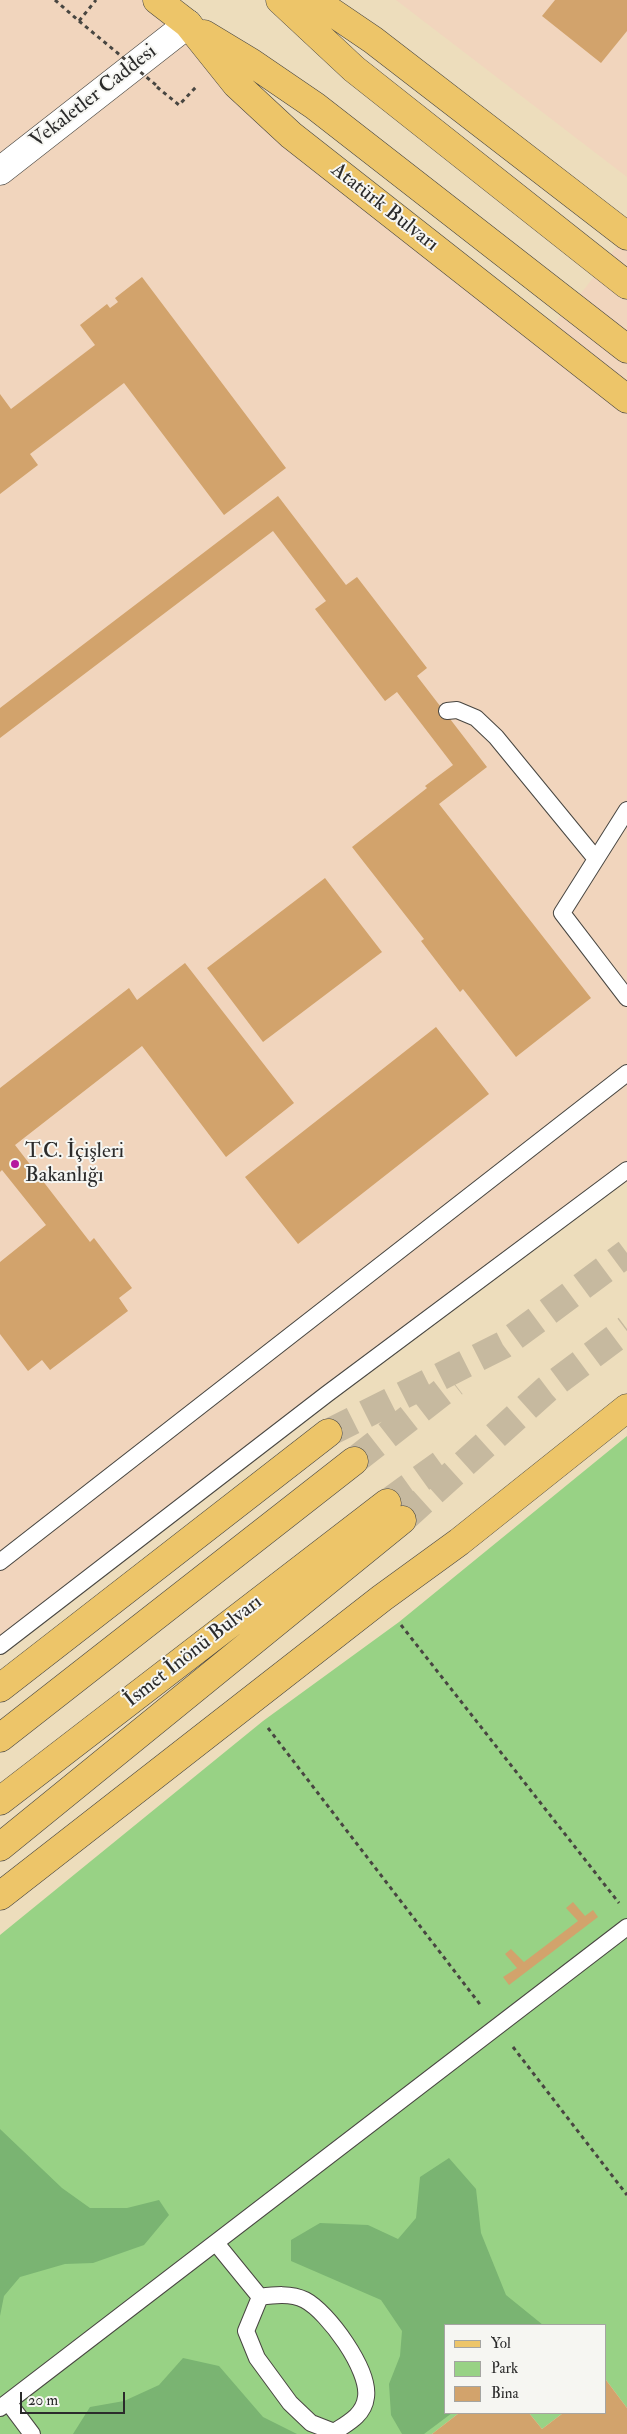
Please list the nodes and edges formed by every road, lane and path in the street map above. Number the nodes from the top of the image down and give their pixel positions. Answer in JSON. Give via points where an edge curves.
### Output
{"nodes":[{"id":1,"x":55,"y":0,"type":"edge"},
{"id":2,"x":96,"y":0,"type":"edge"},
{"id":3,"x":157,"y":0,"type":"edge"},
{"id":4,"x":280,"y":0,"type":"edge"},
{"id":5,"x":314,"y":0,"type":"edge"},
{"id":6,"x":79,"y":20,"type":"junction"},
{"id":7,"x":188,"y":24,"type":"junction"},
{"id":8,"x":180,"y":105,"type":"dead end"},
{"id":9,"x":0,"y":171,"type":"edge"},
{"id":10,"x":627,"y":236,"type":"edge"},
{"id":11,"x":627,"y":285,"type":"edge"},
{"id":12,"x":627,"y":349,"type":"edge"},
{"id":13,"x":627,"y":399,"type":"edge"},
{"id":14,"x":447,"y":711,"type":"dead end"},
{"id":15,"x":627,"y":810,"type":"edge"},
{"id":16,"x":596,"y":859,"type":"junction"},
{"id":17,"x":627,"y":998,"type":"edge"},
{"id":18,"x":627,"y":1073,"type":"edge"},
{"id":19,"x":627,"y":1170,"type":"edge"},
{"id":20,"x":627,"y":1408,"type":"edge"},
{"id":21,"x":328,"y":1433,"type":"tunnel mouth"},
{"id":22,"x":354,"y":1461,"type":"tunnel mouth"},
{"id":23,"x":0,"y":1562,"type":"edge"},
{"id":24,"x":382,"y":1598,"type":"junction"},
{"id":25,"x":0,"y":1646,"type":"edge"},
{"id":26,"x":0,"y":1688,"type":"edge"},
{"id":27,"x":247,"y":1702,"type":"junction"},
{"id":28,"x":0,"y":1738,"type":"edge"},
{"id":29,"x":0,"y":1801,"type":"edge"},
{"id":30,"x":0,"y":1847,"type":"edge"},
{"id":31,"x":0,"y":1896,"type":"edge"},
{"id":32,"x":621,"y":1906,"type":"dead end"},
{"id":33,"x":627,"y":1927,"type":"edge"},
{"id":34,"x":497,"y":2027,"type":"junction"},
{"id":35,"x":627,"y":2196,"type":"edge"},
{"id":36,"x":216,"y":2243,"type":"junction"},
{"id":37,"x":260,"y":2297,"type":"junction"},
{"id":38,"x":4,"y":2405,"type":"edge"},
{"id":39,"x":32,"y":2434,"type":"edge"}],
"edges":[{"from":1,"to":6,"type":"path"},
{"from":2,"to":6,"type":"path"},
{"from":3,"to":7,"type":"main road","name":"Atatürk Bulvarı"},
{"from":4,"to":11,"type":"main road","via":[[354,69]]},
{"from":5,"to":10,"type":"main road","via":[[373,40]]},
{"from":6,"to":8,"type":"path","bridge":true},
{"from":7,"to":9,"type":"street","name":"Vekaletler Caddesi"},
{"from":7,"to":12,"type":"main road","via":[[315,106]]},
{"from":7,"to":13,"type":"main road","name":"Atatürk Bulvarı","via":[[236,84],[291,135]]},
{"from":14,"to":16,"type":"lane","via":[[457,710],[476,718]]},
{"from":15,"to":16,"type":"lane"},
{"from":16,"to":17,"type":"lane","via":[[562,913]]},
{"from":18,"to":23,"type":"lane"},
{"from":19,"to":25,"type":"lane"},
{"from":20,"to":24,"type":"main road"},
{"from":21,"to":26,"type":"main road"},
{"from":22,"to":28,"type":"main road"},
{"from":24,"to":27,"type":"main road"},
{"from":24,"to":32,"type":"path"},
{"from":27,"to":31,"type":"main road"},
{"from":27,"to":34,"type":"path"},
{"from":29,"to":30,"type":"main road","name":"İsmet İnönü Bulvarı","via":[[394,1511]]},
{"from":33,"to":34,"type":"lane"},
{"from":34,"to":35,"type":"path"},
{"from":34,"to":36,"type":"lane"},
{"from":36,"to":37,"type":"lane"},
{"from":36,"to":38,"type":"lane"},
{"from":37,"to":37,"type":"lane","via":[[246,2331],[257,2358],[285,2397],[311,2424],[334,2432],[356,2419],[366,2397],[363,2372],[324,2316],[304,2300],[281,2294]]},
{"from":38,"to":39,"type":"lane"}]}
